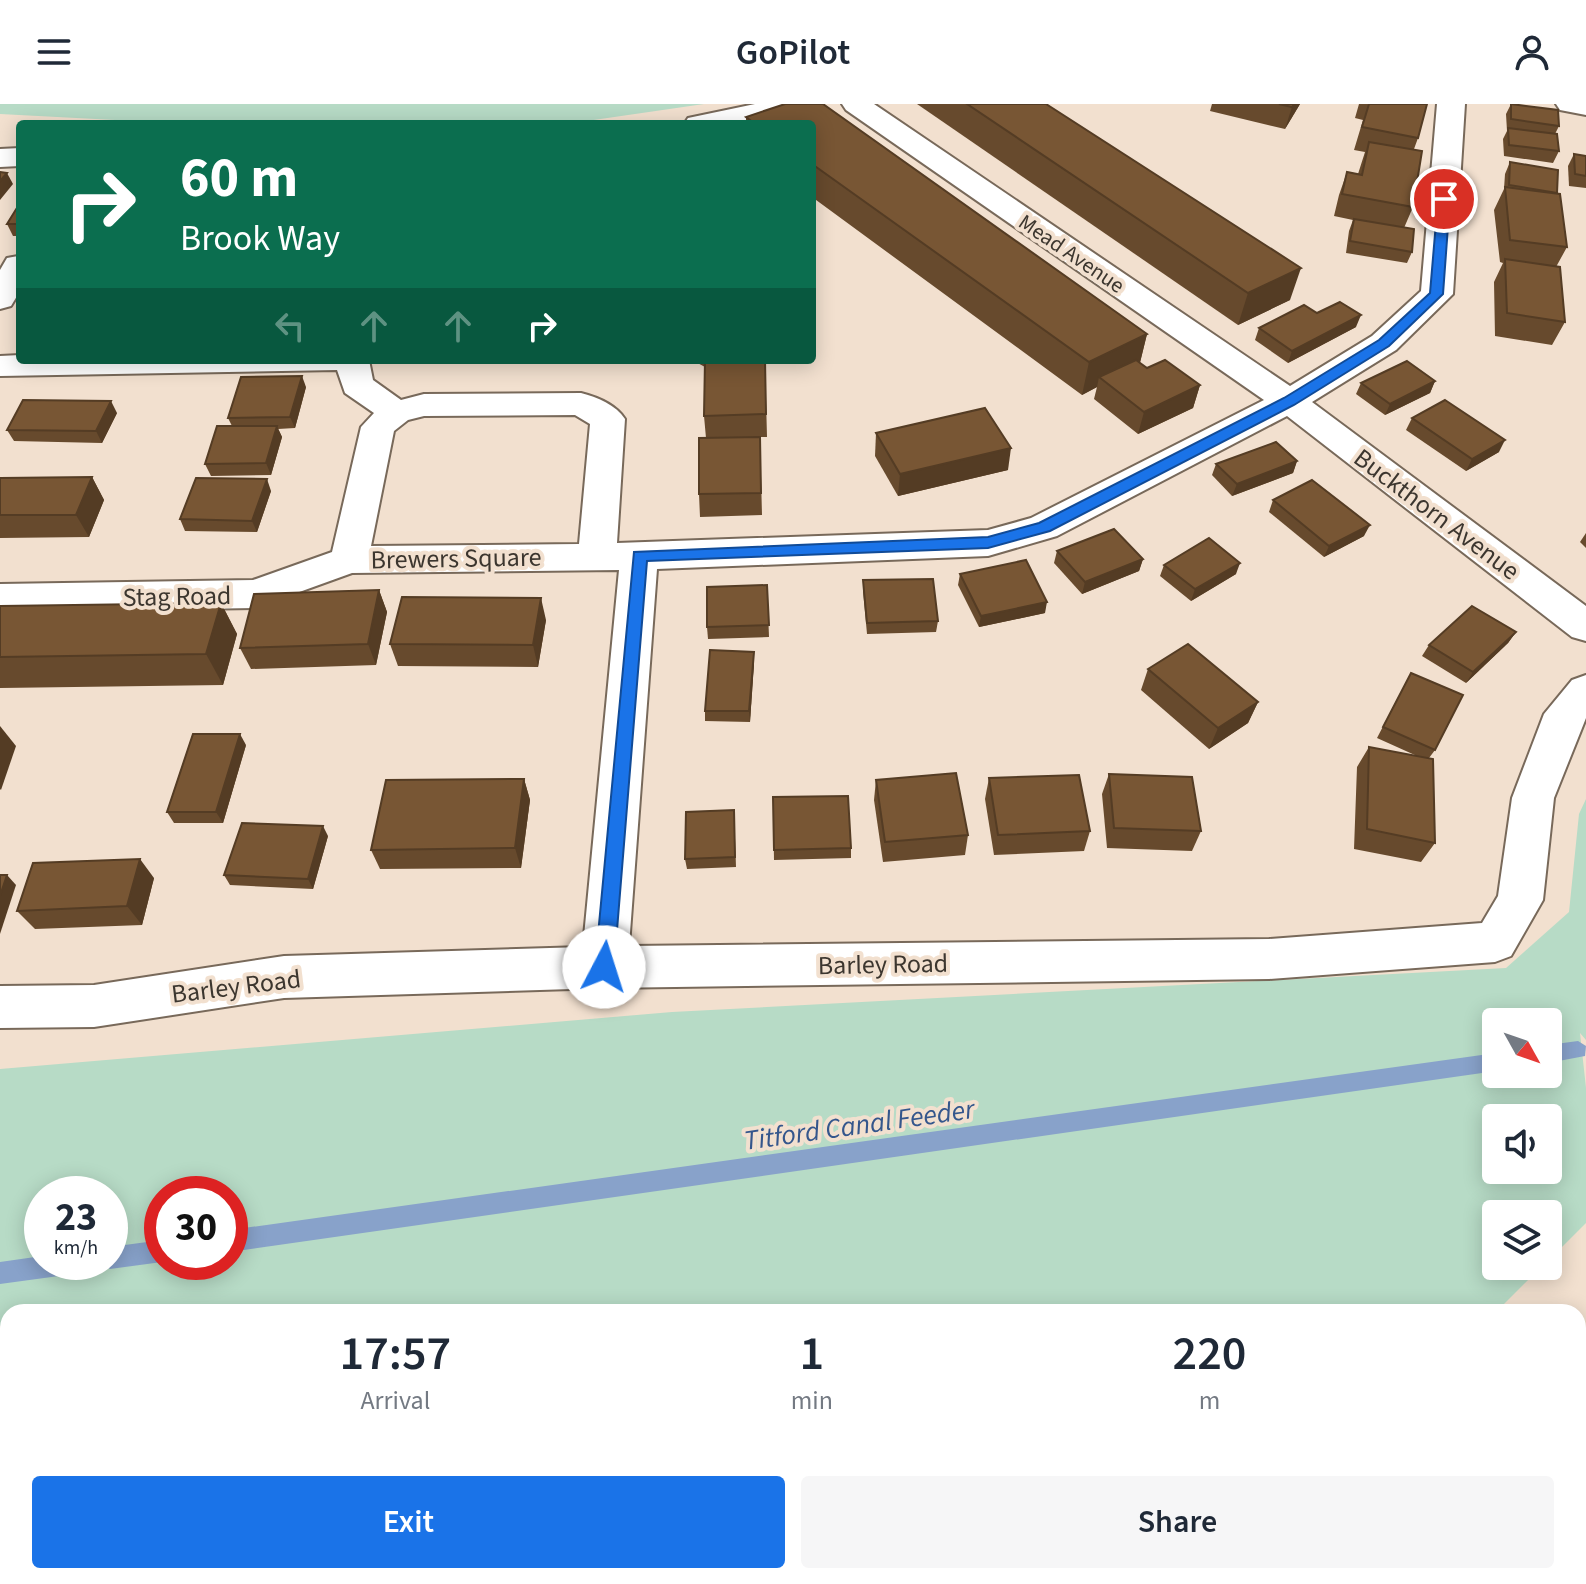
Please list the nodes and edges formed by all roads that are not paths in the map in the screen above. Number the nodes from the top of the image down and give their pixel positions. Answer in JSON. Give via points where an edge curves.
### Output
{"nodes":[{"id":1,"x":796,"y":104,"type":"edge"},
{"id":2,"x":856,"y":104,"type":"edge"},
{"id":3,"x":1451,"y":104,"type":"edge"},
{"id":4,"x":1570,"y":104,"type":"edge"},
{"id":5,"x":1586,"y":107,"type":"edge"},
{"id":6,"x":718,"y":120,"type":"edge"},
{"id":7,"x":16,"y":269,"type":"edge"},
{"id":8,"x":0,"y":299,"type":"edge"},
{"id":9,"x":113,"y":364,"type":"edge"},
{"id":10,"x":353,"y":364,"type":"edge"},
{"id":11,"x":0,"y":366,"type":"edge"},
{"id":12,"x":1289,"y":401,"type":"junction"},
{"id":13,"x":396,"y":412,"type":"junction"},
{"id":14,"x":597,"y":555,"type":"junction"},
{"id":15,"x":639,"y":556,"type":"junction"},
{"id":16,"x":349,"y":560,"type":"junction"},
{"id":17,"x":0,"y":598,"type":"edge"},
{"id":18,"x":1586,"y":627,"type":"edge"},
{"id":19,"x":1586,"y":691,"type":"edge"},
{"id":20,"x":604,"y":967,"type":"junction"},
{"id":21,"x":0,"y":1007,"type":"edge"}],
"edges":[{"from":1,"to":6,"type":"street"},
{"from":2,"to":12,"type":"street","name":"Mead Avenue"},
{"from":3,"to":12,"type":"street","name":"Brewers Square","via":[[1437,294],[1384,343]]},
{"from":4,"to":5,"type":"street"},
{"from":7,"to":8,"type":"street"},
{"from":9,"to":11,"type":"street"},
{"from":10,"to":13,"type":"street","via":[[357,385]]},
{"from":12,"to":15,"type":"street","name":"Brewers Square","via":[[1044,527],[988,543]]},
{"from":12,"to":18,"type":"street","name":"Buckthorn Avenue"},
{"from":13,"to":14,"type":"street","via":[[424,405],[581,404],[608,419]]},
{"from":13,"to":16,"type":"street","name":"Brewers Square","via":[[378,427]]},
{"from":14,"to":15,"type":"street","name":"Brewers Square"},
{"from":14,"to":16,"type":"street","name":"Brewers Square"},
{"from":15,"to":20,"type":"street"},
{"from":16,"to":17,"type":"street","name":"Stag Road","via":[[255,594]]},
{"from":19,"to":20,"type":"street","name":"Barley Road","via":[[1565,714],[1533,798],[1520,900],[1495,942],[1269,959]]},
{"from":20,"to":21,"type":"street","name":"Barley Road","via":[[284,977],[94,1006]]}]}
